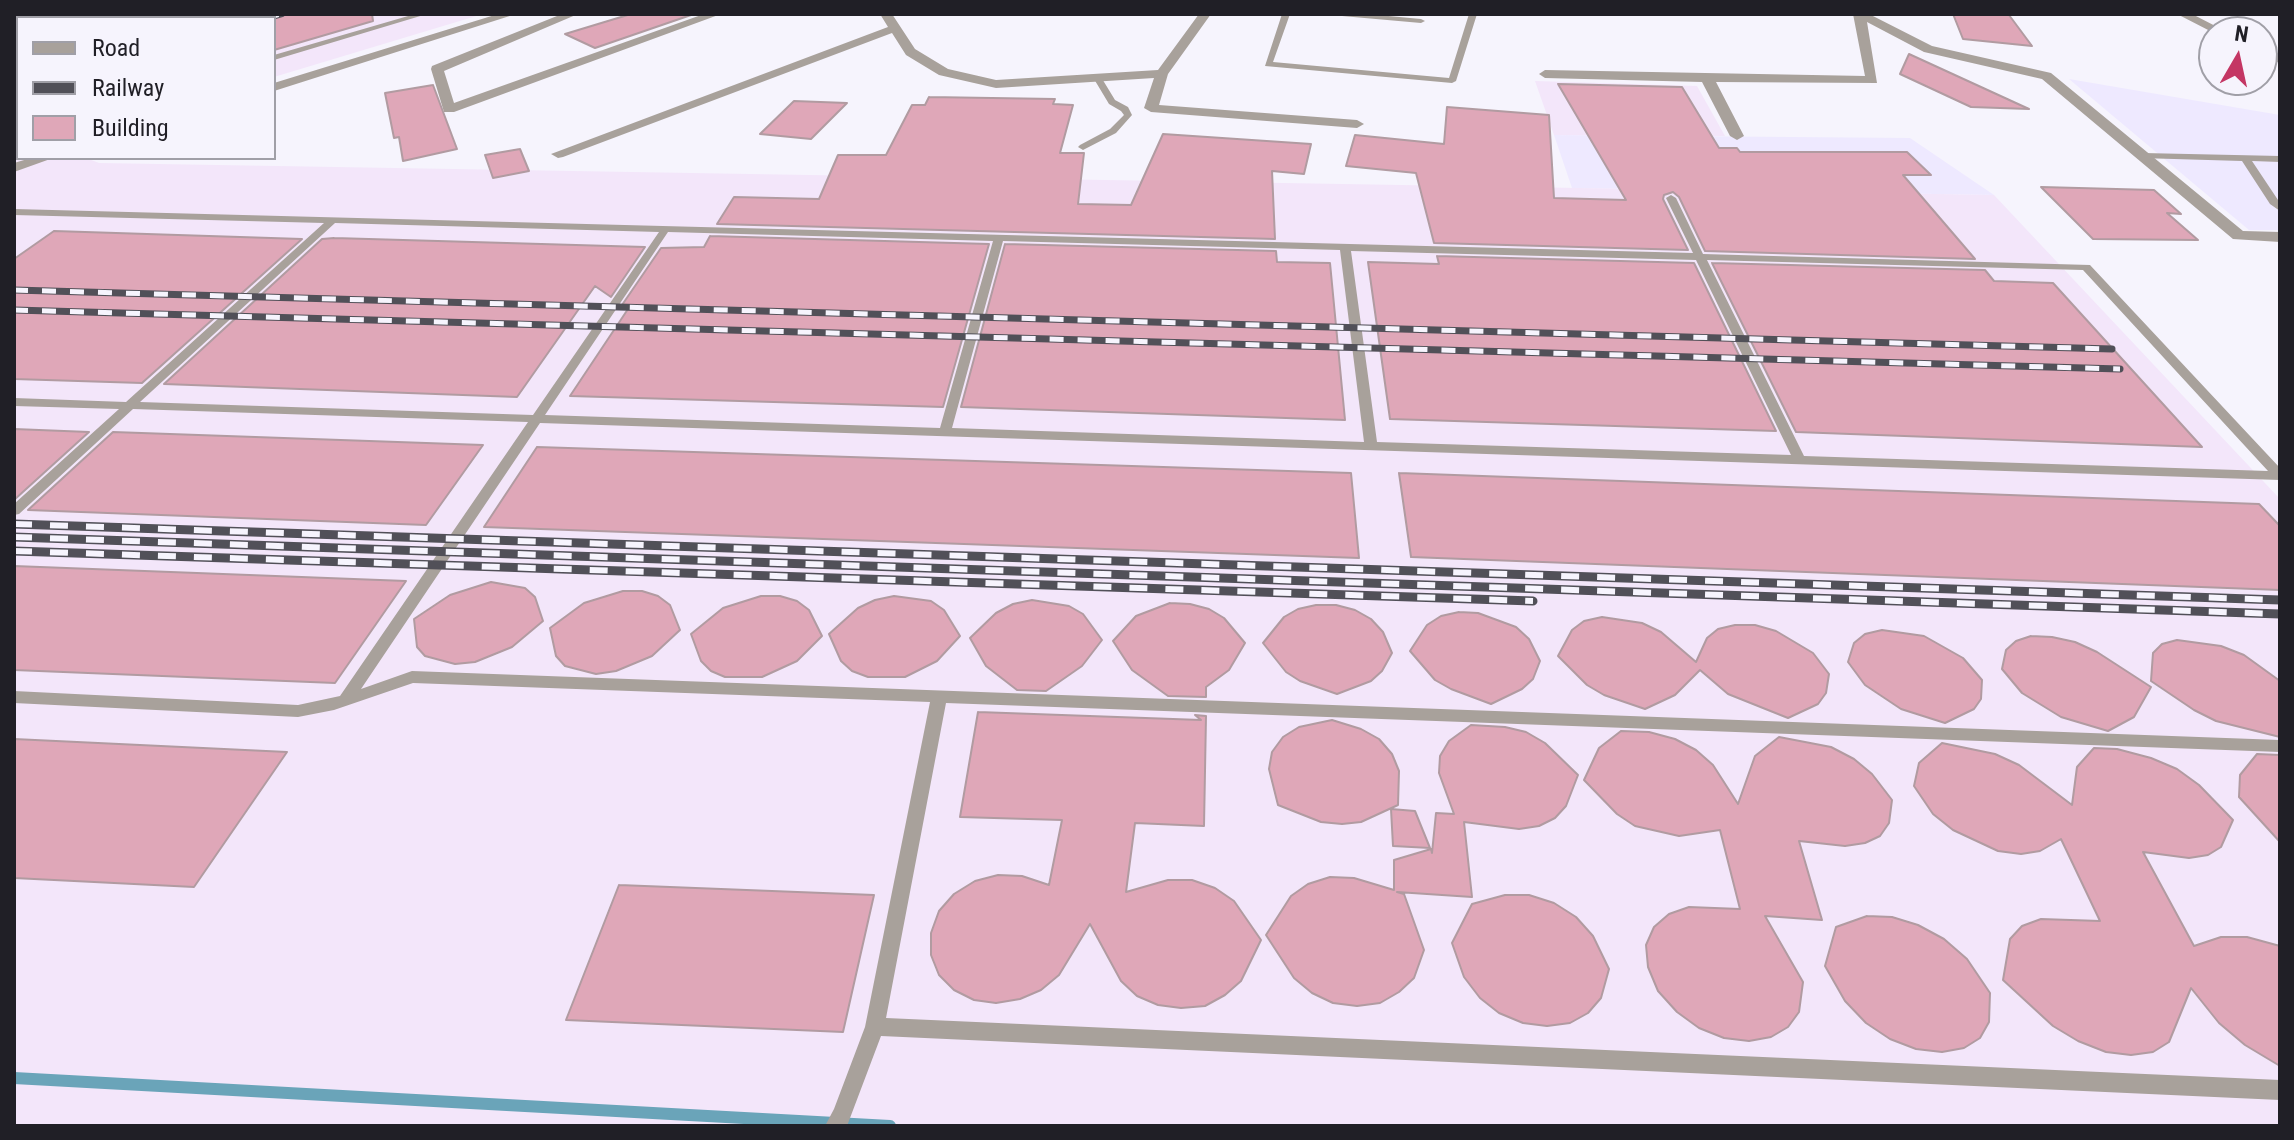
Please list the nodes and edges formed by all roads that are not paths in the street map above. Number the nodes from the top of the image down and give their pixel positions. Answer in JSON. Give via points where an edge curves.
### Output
{"nodes":[{"id":1,"x":423,"y":14,"type":"edge"},
{"id":2,"x":510,"y":14,"type":"edge"},
{"id":3,"x":572,"y":14,"type":"edge"},
{"id":4,"x":715,"y":14,"type":"edge"},
{"id":5,"x":886,"y":14,"type":"edge"},
{"id":6,"x":1205,"y":14,"type":"edge"},
{"id":7,"x":1286,"y":14,"type":"edge"},
{"id":8,"x":1342,"y":14,"type":"edge"},
{"id":9,"x":1473,"y":14,"type":"edge"},
{"id":10,"x":1859,"y":14,"type":"edge"},
{"id":11,"x":1421,"y":21,"type":"dead end"},
{"id":12,"x":895,"y":28,"type":"junction"},
{"id":13,"x":276,"y":57,"type":"edge"},
{"id":14,"x":1162,"y":74,"type":"junction"},
{"id":15,"x":1545,"y":74,"type":"dead end"},
{"id":16,"x":1707,"y":78,"type":"junction"},
{"id":17,"x":1098,"y":79,"type":"junction"},
{"id":18,"x":276,"y":86,"type":"edge"},
{"id":19,"x":1357,"y":124,"type":"dead end"},
{"id":20,"x":1737,"y":136,"type":"dead end"},
{"id":21,"x":1083,"y":147,"type":"dead end"},
{"id":22,"x":558,"y":154,"type":"dead end"},
{"id":23,"x":2143,"y":156,"type":"junction"},
{"id":24,"x":2245,"y":158,"type":"junction"},
{"id":25,"x":2280,"y":159,"type":"edge"},
{"id":26,"x":40,"y":160,"type":"edge"},
{"id":27,"x":14,"y":168,"type":"edge"},
{"id":28,"x":1671,"y":198,"type":"dead end"},
{"id":29,"x":2280,"y":208,"type":"edge"},
{"id":30,"x":14,"y":212,"type":"edge"},
{"id":31,"x":332,"y":221,"type":"junction"},
{"id":32,"x":665,"y":230,"type":"junction"},
{"id":33,"x":2280,"y":237,"type":"edge"},
{"id":34,"x":999,"y":238,"type":"junction"},
{"id":35,"x":1345,"y":247,"type":"junction"},
{"id":36,"x":1700,"y":257,"type":"junction"},
{"id":37,"x":14,"y":402,"type":"edge"},
{"id":38,"x":130,"y":405,"type":"junction"},
{"id":39,"x":536,"y":419,"type":"junction"},
{"id":40,"x":945,"y":432,"type":"junction"},
{"id":41,"x":1371,"y":446,"type":"junction"},
{"id":42,"x":1799,"y":459,"type":"junction"},
{"id":43,"x":2279,"y":476,"type":"edge"},
{"id":44,"x":14,"y":511,"type":"edge"},
{"id":45,"x":939,"y":696,"type":"junction"},
{"id":46,"x":14,"y":697,"type":"edge"},
{"id":47,"x":345,"y":700,"type":"junction"},
{"id":48,"x":2280,"y":746,"type":"edge"},
{"id":49,"x":875,"y":1027,"type":"junction"},
{"id":50,"x":2280,"y":1090,"type":"edge"},
{"id":51,"x":839,"y":1121,"type":"edge"}],
"edges":[{"from":1,"to":13,"type":"lane"},
{"from":2,"to":18,"type":"street"},
{"from":3,"to":4,"type":"street","via":[[437,69],[449,109]]},
{"from":5,"to":12,"type":"street"},
{"from":6,"to":14,"type":"street"},
{"from":7,"to":9,"type":"lane","via":[[1268,64],[1452,81]]},
{"from":8,"to":11,"type":"lane"},
{"from":10,"to":16,"type":"street","via":[[1872,80]]},
{"from":10,"to":23,"type":"street","via":[[1928,49],[2046,76]]},
{"from":12,"to":17,"type":"street","via":[[910,52],[944,72],[996,84]]},
{"from":12,"to":22,"type":"street"},
{"from":14,"to":17,"type":"street"},
{"from":14,"to":19,"type":"street","via":[[1151,108]]},
{"from":15,"to":16,"type":"street"},
{"from":16,"to":20,"type":"street"},
{"from":17,"to":21,"type":"lane","via":[[1128,115],[1113,131]]},
{"from":23,"to":24,"type":"lane"},
{"from":23,"to":33,"type":"street","via":[[2239,236]]},
{"from":24,"to":25,"type":"lane"},
{"from":24,"to":29,"type":"lane"},
{"from":26,"to":27,"type":"street"},
{"from":28,"to":36,"type":"lane"},
{"from":30,"to":31,"type":"lane"},
{"from":31,"to":32,"type":"lane"},
{"from":31,"to":38,"type":"lane"},
{"from":32,"to":34,"type":"lane"},
{"from":32,"to":39,"type":"lane"},
{"from":34,"to":35,"type":"lane"},
{"from":34,"to":40,"type":"lane"},
{"from":35,"to":36,"type":"lane"},
{"from":35,"to":41,"type":"lane"},
{"from":36,"to":42,"type":"lane"},
{"from":36,"to":43,"type":"lane","via":[[2086,267]]},
{"from":37,"to":38,"type":"lane"},
{"from":38,"to":39,"type":"lane"},
{"from":38,"to":44,"type":"lane"},
{"from":39,"to":40,"type":"lane"},
{"from":39,"to":47,"type":"lane"},
{"from":40,"to":41,"type":"lane"},
{"from":41,"to":42,"type":"lane"},
{"from":42,"to":43,"type":"lane"},
{"from":45,"to":47,"type":"lane","via":[[412,677]]},
{"from":45,"to":48,"type":"lane"},
{"from":45,"to":49,"type":"lane"},
{"from":46,"to":47,"type":"lane","via":[[298,711]]},
{"from":49,"to":50,"type":"lane"},
{"from":49,"to":51,"type":"lane"}]}
